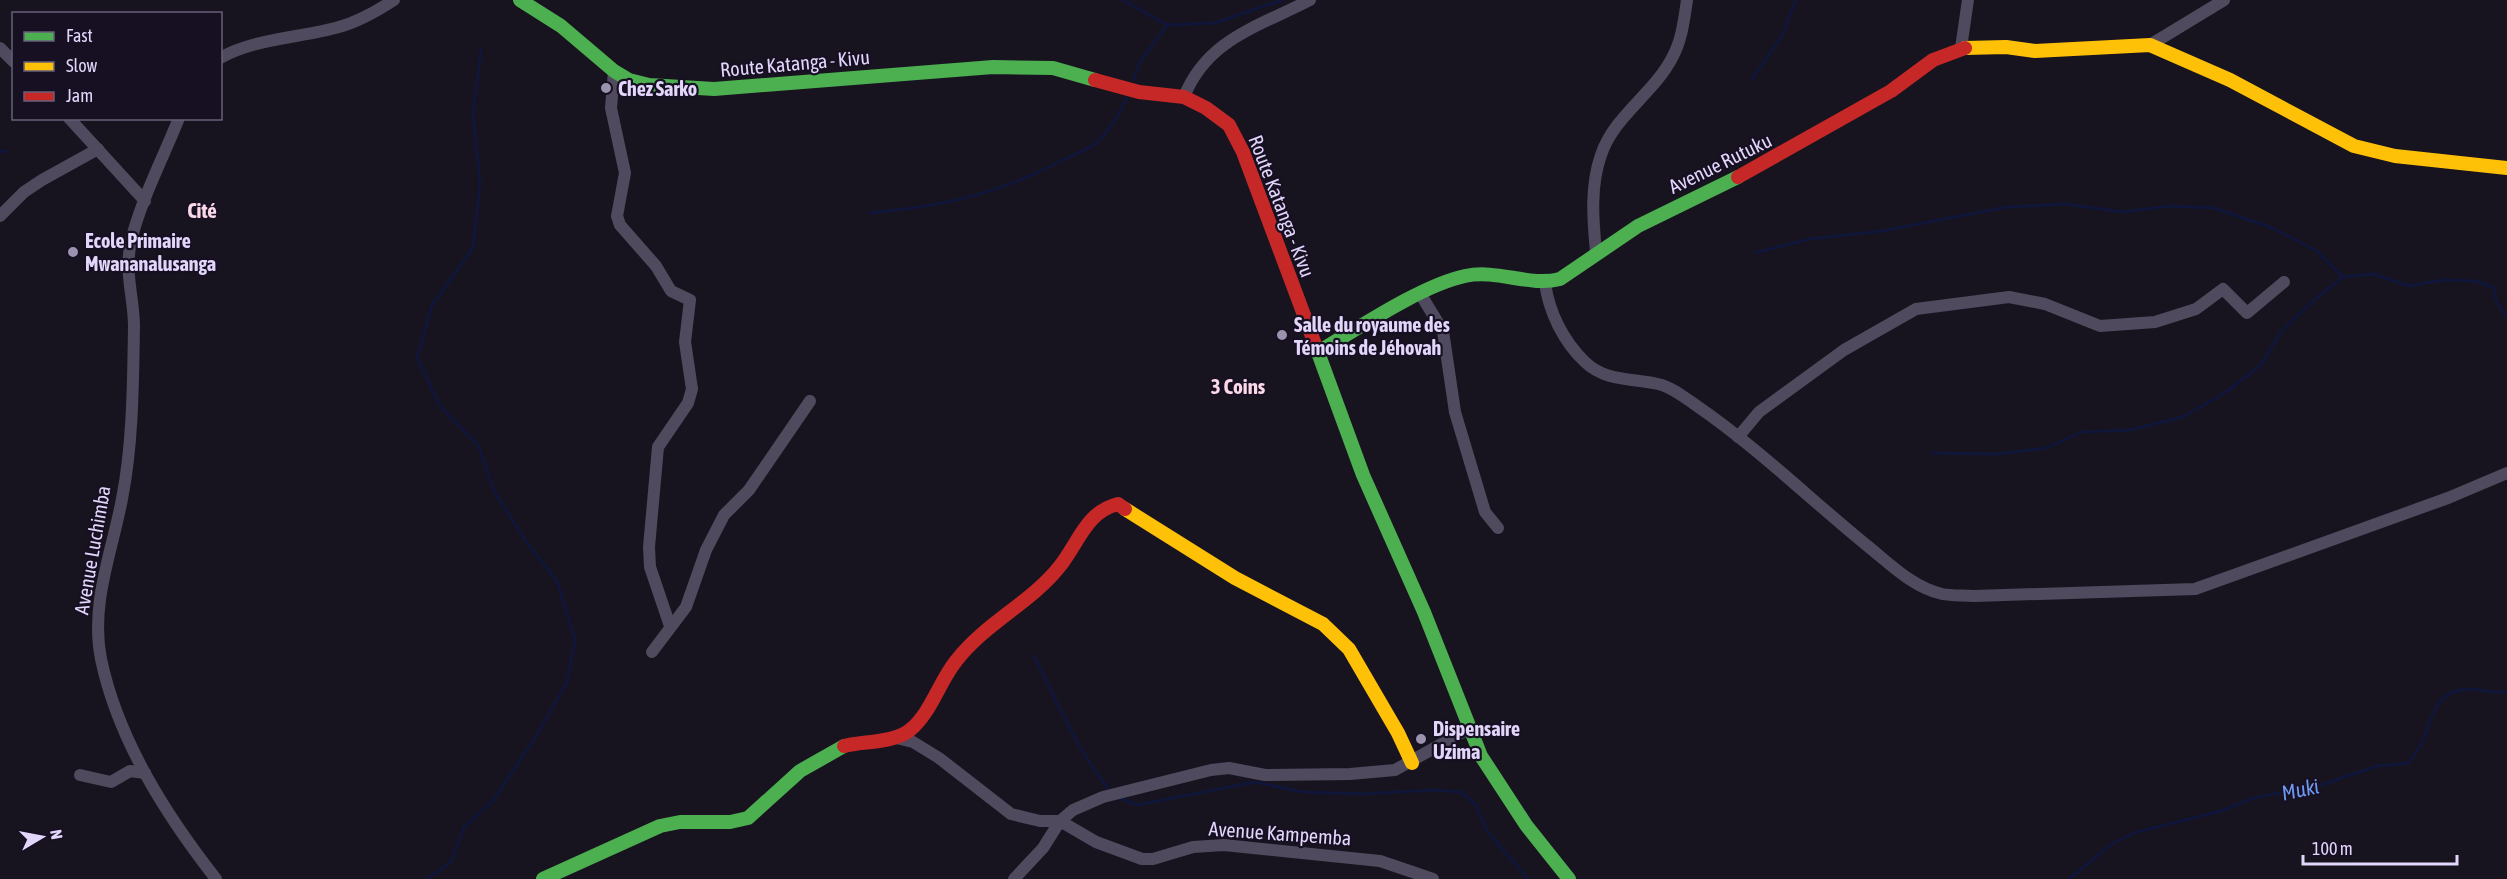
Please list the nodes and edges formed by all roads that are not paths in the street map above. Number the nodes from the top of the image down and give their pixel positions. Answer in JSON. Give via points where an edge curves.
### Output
{"nodes":[{"id":1,"x":394,"y":0,"type":"edge"},
{"id":2,"x":520,"y":0,"type":"edge"},
{"id":3,"x":1310,"y":0,"type":"edge"},
{"id":4,"x":1687,"y":0,"type":"edge"},
{"id":5,"x":1968,"y":0,"type":"edge"},
{"id":6,"x":2224,"y":0,"type":"edge"},
{"id":7,"x":2150,"y":45,"type":"junction"},
{"id":8,"x":0,"y":48,"type":"edge"},
{"id":9,"x":1961,"y":48,"type":"junction"},
{"id":10,"x":222,"y":57,"type":"edge"},
{"id":11,"x":12,"y":60,"type":"edge"},
{"id":12,"x":614,"y":71,"type":"junction"},
{"id":13,"x":1184,"y":97,"type":"junction"},
{"id":14,"x":71,"y":120,"type":"edge"},
{"id":15,"x":178,"y":120,"type":"edge"},
{"id":16,"x":98,"y":149,"type":"junction"},
{"id":17,"x":2507,"y":168,"type":"edge"},
{"id":18,"x":146,"y":201,"type":"junction"},
{"id":19,"x":0,"y":216,"type":"edge"},
{"id":20,"x":1596,"y":252,"type":"junction"},
{"id":21,"x":2284,"y":282,"type":"dead end"},
{"id":22,"x":1545,"y":283,"type":"junction"},
{"id":23,"x":1421,"y":295,"type":"junction"},
{"id":24,"x":1318,"y":352,"type":"junction"},
{"id":25,"x":810,"y":401,"type":"dead end"},
{"id":26,"x":1738,"y":436,"type":"junction"},
{"id":27,"x":2507,"y":473,"type":"edge"},
{"id":28,"x":1498,"y":528,"type":"dead end"},
{"id":29,"x":670,"y":626,"type":"junction"},
{"id":30,"x":652,"y":652,"type":"dead end"},
{"id":31,"x":1470,"y":728,"type":"junction"},
{"id":32,"x":896,"y":738,"type":"junction"},
{"id":33,"x":1412,"y":763,"type":"junction"},
{"id":34,"x":145,"y":773,"type":"junction"},
{"id":35,"x":80,"y":775,"type":"dead end"},
{"id":36,"x":1060,"y":821,"type":"junction"},
{"id":37,"x":216,"y":879,"type":"edge"},
{"id":38,"x":543,"y":879,"type":"edge"},
{"id":39,"x":1014,"y":879,"type":"edge"},
{"id":40,"x":1433,"y":879,"type":"edge"},
{"id":41,"x":1569,"y":879,"type":"edge"}],
"edges":[{"from":1,"to":10,"type":"street","via":[[340,27],[237,49]]},
{"from":2,"to":12,"type":"main road","name":"Route Katanga - Kivu","via":[[568,32]]},
{"from":3,"to":13,"type":"street","via":[[1212,52],[1200,65]]},
{"from":4,"to":20,"type":"street","via":[[1672,60],[1629,111],[1601,155],[1594,192]]},
{"from":5,"to":9,"type":"street"},
{"from":6,"to":7,"type":"street"},
{"from":7,"to":9,"type":"main road","name":"Avenue Rutuku","via":[[2034,51]]},
{"from":7,"to":17,"type":"main road","via":[[2230,80],[2354,146],[2395,156]]},
{"from":8,"to":11,"type":"street"},
{"from":9,"to":20,"type":"main road","name":"Avenue Rutuku","via":[[1933,60],[1891,91],[1755,170],[1695,196]]},
{"from":12,"to":13,"type":"main road","name":"Route Katanga - Kivu","via":[[628,80],[649,85],[714,89],[1053,68],[1139,92]]},
{"from":12,"to":29,"type":"street","via":[[611,108],[625,173],[616,216],[671,291],[691,303],[685,342],[692,389],[688,403],[658,447],[649,547],[650,567]]},
{"from":13,"to":24,"type":"main road","name":"Route Katanga - Kivu","via":[[1229,125],[1243,152]]},
{"from":14,"to":16,"type":"street"},
{"from":15,"to":18,"type":"street","name":"Avenue Luchimba"},
{"from":16,"to":18,"type":"street"},
{"from":16,"to":19,"type":"street","via":[[24,192]]},
{"from":18,"to":34,"type":"street","name":"Avenue Luchimba","via":[[127,266],[134,323],[128,453],[122,498],[99,597],[98,624],[101,658],[115,711]]},
{"from":20,"to":22,"type":"main road","name":"Avenue Rutuku","via":[[1574,271]]},
{"from":21,"to":26,"type":"street","via":[[2247,314],[2223,289],[2196,309],[2155,322],[2100,326],[2045,304],[2009,297],[1916,309],[1844,350],[1760,412]]},
{"from":22,"to":23,"type":"main road","via":[[1491,273],[1464,276]]},
{"from":22,"to":26,"type":"street","via":[[1555,320],[1583,361],[1594,370],[1608,377],[1660,384]]},
{"from":23,"to":24,"type":"main road"},
{"from":23,"to":28,"type":"street","via":[[1443,331],[1455,412],[1485,512]]},
{"from":24,"to":31,"type":"main road","name":"Route Katanga - Kivu","via":[[1363,475]]},
{"from":25,"to":29,"type":"street","via":[[749,490],[724,515],[706,550],[686,607]]},
{"from":26,"to":27,"type":"street","via":[[1826,513],[1919,585],[1943,594],[1974,596],[2195,589]]},
{"from":29,"to":30,"type":"street"},
{"from":31,"to":33,"type":"street"},
{"from":31,"to":41,"type":"main road","name":"Route Katanga - Kivu","via":[[1481,756],[1503,792]]},
{"from":32,"to":33,"type":"main road","via":[[915,724],[943,676],[977,637],[1042,587],[1084,528],[1110,505],[1118,504],[1235,579],[1323,624],[1349,649]]},
{"from":32,"to":36,"type":"street","via":[[913,742],[939,758],[1011,814]]},
{"from":32,"to":38,"type":"main road","via":[[859,741],[818,758],[751,816],[739,821],[671,823],[649,829]]},
{"from":33,"to":36,"type":"street","via":[[1395,770],[1350,774],[1265,775],[1229,768],[1212,770],[1103,797],[1073,810]]},
{"from":34,"to":35,"type":"street","via":[[130,771],[111,782]]},
{"from":34,"to":37,"type":"street","name":"Avenue Luchimba"},
{"from":36,"to":39,"type":"street","via":[[1043,848]]},
{"from":36,"to":40,"type":"street","name":"Avenue Kampemba","via":[[1096,842],[1142,859],[1193,847],[1224,845],[1380,861]]}]}
